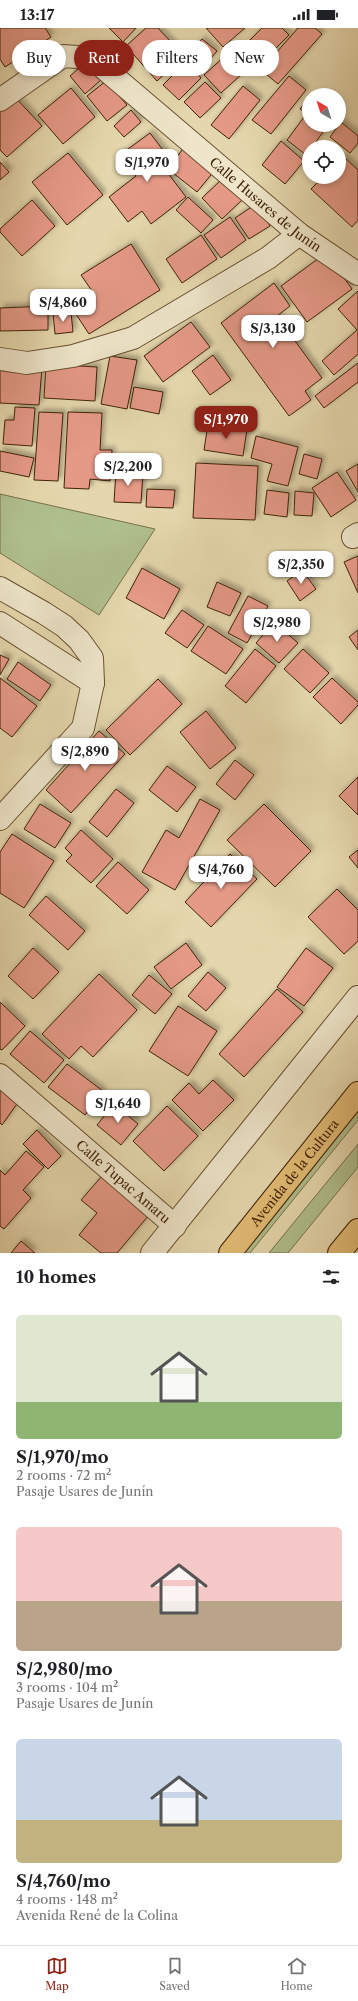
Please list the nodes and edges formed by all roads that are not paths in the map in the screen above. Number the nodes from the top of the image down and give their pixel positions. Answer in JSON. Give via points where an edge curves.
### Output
{"nodes":[{"id":1,"x":0,"y":100,"type":"edge"},
{"id":2,"x":299,"y":234,"type":"junction"},
{"id":3,"x":358,"y":274,"type":"edge"},
{"id":4,"x":0,"y":359,"type":"edge"},
{"id":5,"x":0,"y":588,"type":"edge"},
{"id":6,"x":0,"y":623,"type":"edge"},
{"id":7,"x":93,"y":683,"type":"junction"},
{"id":8,"x":0,"y":819,"type":"edge"},
{"id":9,"x":358,"y":997,"type":"edge"},
{"id":10,"x":0,"y":1075,"type":"edge"},
{"id":11,"x":358,"y":1093,"type":"edge"},
{"id":12,"x":175,"y":1226,"type":"junction"},
{"id":13,"x":358,"y":1230,"type":"edge"},
{"id":14,"x":152,"y":1253,"type":"edge"},
{"id":15,"x":230,"y":1253,"type":"edge"},
{"id":16,"x":339,"y":1253,"type":"edge"}],
"edges":[{"from":1,"to":2,"type":"street","name":"Calle Husares de Junín","via":[[63,56],[92,58]]},
{"from":2,"to":3,"type":"street","name":"Calle Husares de Junín"},
{"from":2,"to":4,"type":"street","via":[[268,258],[133,338],[73,356],[35,362]]},
{"from":5,"to":7,"type":"street","via":[[64,626],[92,658]]},
{"from":6,"to":7,"type":"street"},
{"from":7,"to":8,"type":"street","via":[[83,728]]},
{"from":9,"to":12,"type":"street"},
{"from":10,"to":12,"type":"street","name":"Calle Tupac Amaru"},
{"from":11,"to":15,"type":"highway","name":"Avenida de la Cultura"},
{"from":12,"to":14,"type":"street"},
{"from":13,"to":16,"type":"highway"}]}
